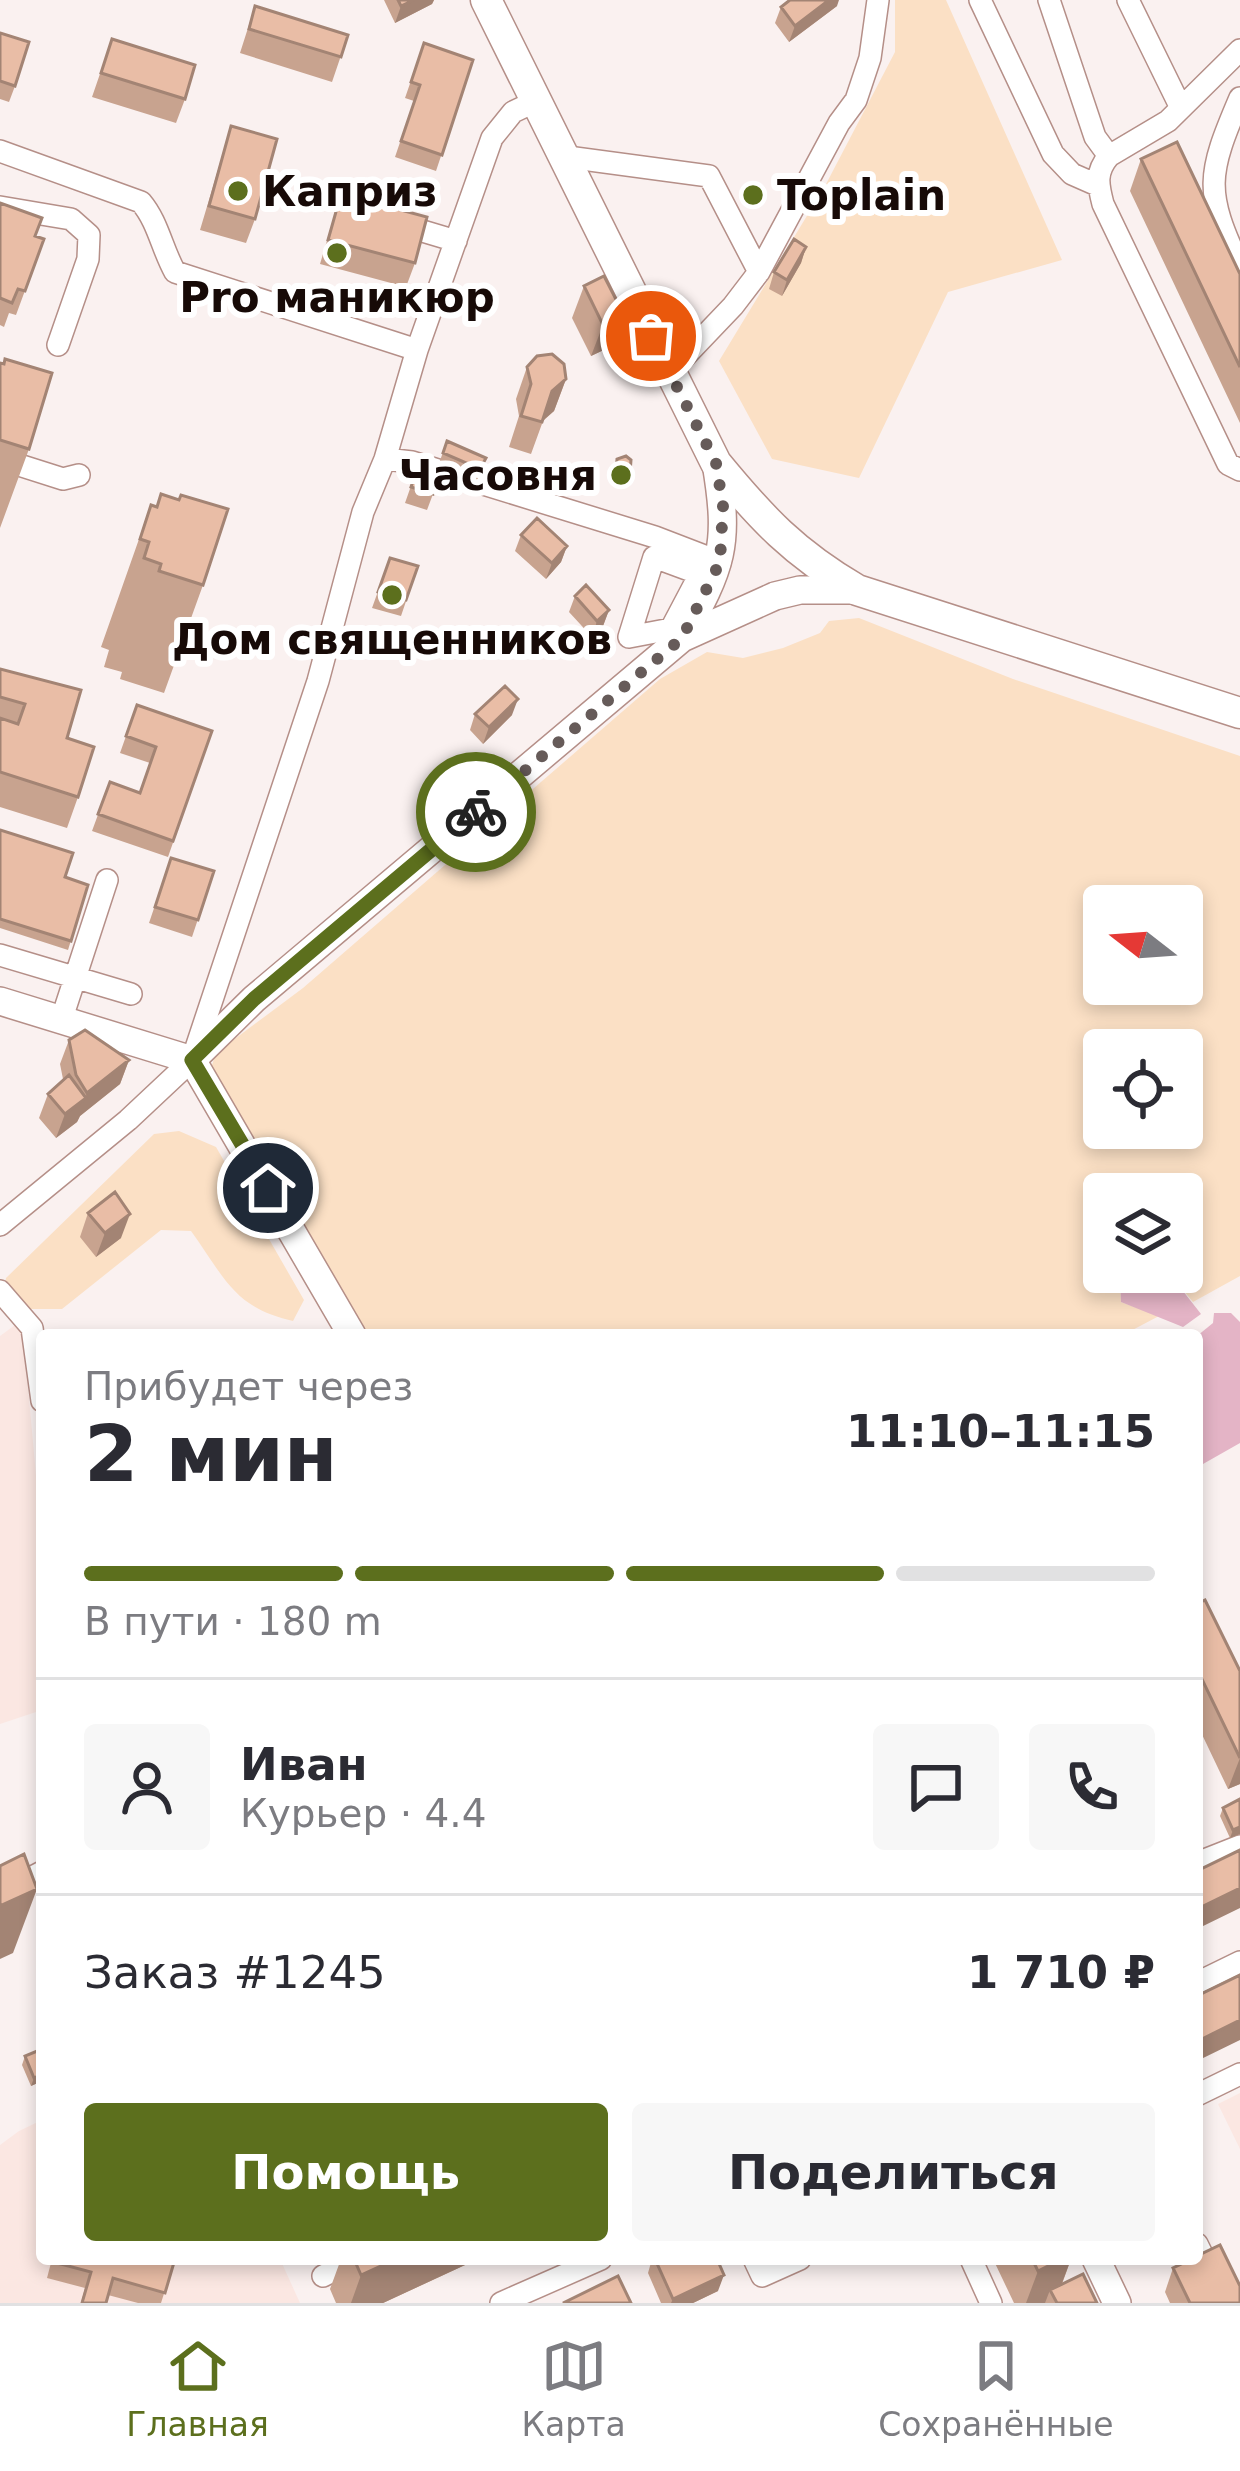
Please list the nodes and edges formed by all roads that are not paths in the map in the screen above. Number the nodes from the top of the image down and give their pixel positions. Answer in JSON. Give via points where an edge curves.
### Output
{"nodes":[{"id":1,"x":486,"y":0,"type":"edge"},
{"id":2,"x":878,"y":0,"type":"edge"},
{"id":3,"x":980,"y":0,"type":"edge"},
{"id":4,"x":1048,"y":0,"type":"edge"},
{"id":5,"x":1128,"y":0,"type":"edge"},
{"id":6,"x":1240,"y":50,"type":"edge"},
{"id":7,"x":1240,"y":98,"type":"edge"},
{"id":8,"x":534,"y":102,"type":"junction"},
{"id":9,"x":1181,"y":108,"type":"junction"},
{"id":10,"x":0,"y":152,"type":"edge"},
{"id":11,"x":560,"y":156,"type":"junction"},
{"id":12,"x":1109,"y":156,"type":"junction"},
{"id":13,"x":1097,"y":185,"type":"junction"},
{"id":14,"x":0,"y":207,"type":"edge"},
{"id":15,"x":376,"y":217,"type":"edge"},
{"id":16,"x":456,"y":241,"type":"junction"},
{"id":17,"x":1240,"y":267,"type":"edge"},
{"id":18,"x":759,"y":272,"type":"junction"},
{"id":19,"x":58,"y":345,"type":"dead end"},
{"id":20,"x":417,"y":350,"type":"junction"},
{"id":21,"x":670,"y":372,"type":"junction"},
{"id":22,"x":0,"y":459,"type":"edge"},
{"id":23,"x":385,"y":459,"type":"junction"},
{"id":24,"x":716,"y":463,"type":"junction"},
{"id":25,"x":1240,"y":470,"type":"edge"},
{"id":26,"x":79,"y":475,"type":"dead end"},
{"id":27,"x":720,"y":562,"type":"junction"},
{"id":28,"x":857,"y":590,"type":"junction"},
{"id":29,"x":682,"y":638,"type":"junction"},
{"id":30,"x":1240,"y":713,"type":"edge"},
{"id":31,"x":106,"y":880,"type":"dead end"},
{"id":32,"x":0,"y":955,"type":"edge"},
{"id":33,"x":76,"y":980,"type":"junction"},
{"id":34,"x":131,"y":994,"type":"dead end"},
{"id":35,"x":0,"y":1001,"type":"edge"},
{"id":36,"x":62,"y":1021,"type":"junction"},
{"id":37,"x":192,"y":1060,"type":"junction"},
{"id":38,"x":0,"y":1225,"type":"edge"},
{"id":39,"x":0,"y":1291,"type":"edge"},
{"id":40,"x":349,"y":1329,"type":"edge"},
{"id":41,"x":36,"y":1357,"type":"edge"},
{"id":42,"x":1240,"y":1846,"type":"edge"},
{"id":43,"x":1203,"y":1853,"type":"edge"},
{"id":44,"x":36,"y":1875,"type":"edge"},
{"id":45,"x":0,"y":1894,"type":"edge"},
{"id":46,"x":1240,"y":1962,"type":"edge"},
{"id":47,"x":1203,"y":1980,"type":"edge"},
{"id":48,"x":1240,"y":2074,"type":"edge"},
{"id":49,"x":1203,"y":2092,"type":"edge"},
{"id":50,"x":1203,"y":2256,"type":"edge"},
{"id":51,"x":344,"y":2265,"type":"edge"},
{"id":52,"x":573,"y":2265,"type":"edge"},
{"id":53,"x":757,"y":2265,"type":"edge"},
{"id":54,"x":787,"y":2265,"type":"edge"},
{"id":55,"x":974,"y":2265,"type":"edge"},
{"id":56,"x":323,"y":2276,"type":"dead end"},
{"id":57,"x":501,"y":2303,"type":"edge"},
{"id":58,"x":991,"y":2303,"type":"edge"},
{"id":59,"x":1226,"y":2303,"type":"edge"}],
"edges":[{"from":1,"to":8,"type":"highway"},
{"from":2,"to":18,"type":"street","via":[[856,100]]},
{"from":3,"to":13,"type":"street","via":[[1053,154]]},
{"from":4,"to":12,"type":"street","via":[[1095,137]]},
{"from":5,"to":9,"type":"street"},
{"from":6,"to":9,"type":"street"},
{"from":7,"to":17,"type":"street","via":[[1212,188]]},
{"from":8,"to":11,"type":"highway"},
{"from":8,"to":16,"type":"street","via":[[513,112],[492,138]]},
{"from":9,"to":12,"type":"street"},
{"from":10,"to":20,"type":"street","via":[[141,202],[175,272]]},
{"from":11,"to":18,"type":"street","via":[[709,176]]},
{"from":11,"to":21,"type":"highway"},
{"from":12,"to":13,"type":"street"},
{"from":13,"to":25,"type":"street","via":[[1228,464]]},
{"from":14,"to":19,"type":"street","via":[[71,219],[89,236]]},
{"from":15,"to":16,"type":"street"},
{"from":16,"to":20,"type":"street"},
{"from":18,"to":21,"type":"street"},
{"from":20,"to":23,"type":"street"},
{"from":21,"to":24,"type":"highway"},
{"from":22,"to":26,"type":"street","via":[[62,479]]},
{"from":23,"to":27,"type":"street"},
{"from":23,"to":37,"type":"street"},
{"from":24,"to":27,"type":"main road"},
{"from":24,"to":28,"type":"highway","via":[[766,524]]},
{"from":27,"to":29,"type":"main road"},
{"from":28,"to":29,"type":"main road","via":[[775,596]]},
{"from":28,"to":30,"type":"highway"},
{"from":29,"to":37,"type":"main road"},
{"from":31,"to":33,"type":"street"},
{"from":32,"to":33,"type":"street"},
{"from":33,"to":34,"type":"street"},
{"from":33,"to":36,"type":"street"},
{"from":35,"to":36,"type":"main road"},
{"from":36,"to":37,"type":"main road"},
{"from":37,"to":38,"type":"street"},
{"from":37,"to":40,"type":"main road"},
{"from":39,"to":41,"type":"street","via":[[32,1328]]},
{"from":42,"to":43,"type":"street"},
{"from":44,"to":45,"type":"street"},
{"from":46,"to":47,"type":"street"},
{"from":48,"to":49,"type":"street"},
{"from":50,"to":59,"type":"street"},
{"from":51,"to":56,"type":"street"},
{"from":52,"to":57,"type":"street"},
{"from":53,"to":54,"type":"street","via":[[762,2276]]},
{"from":55,"to":58,"type":"street"}]}
